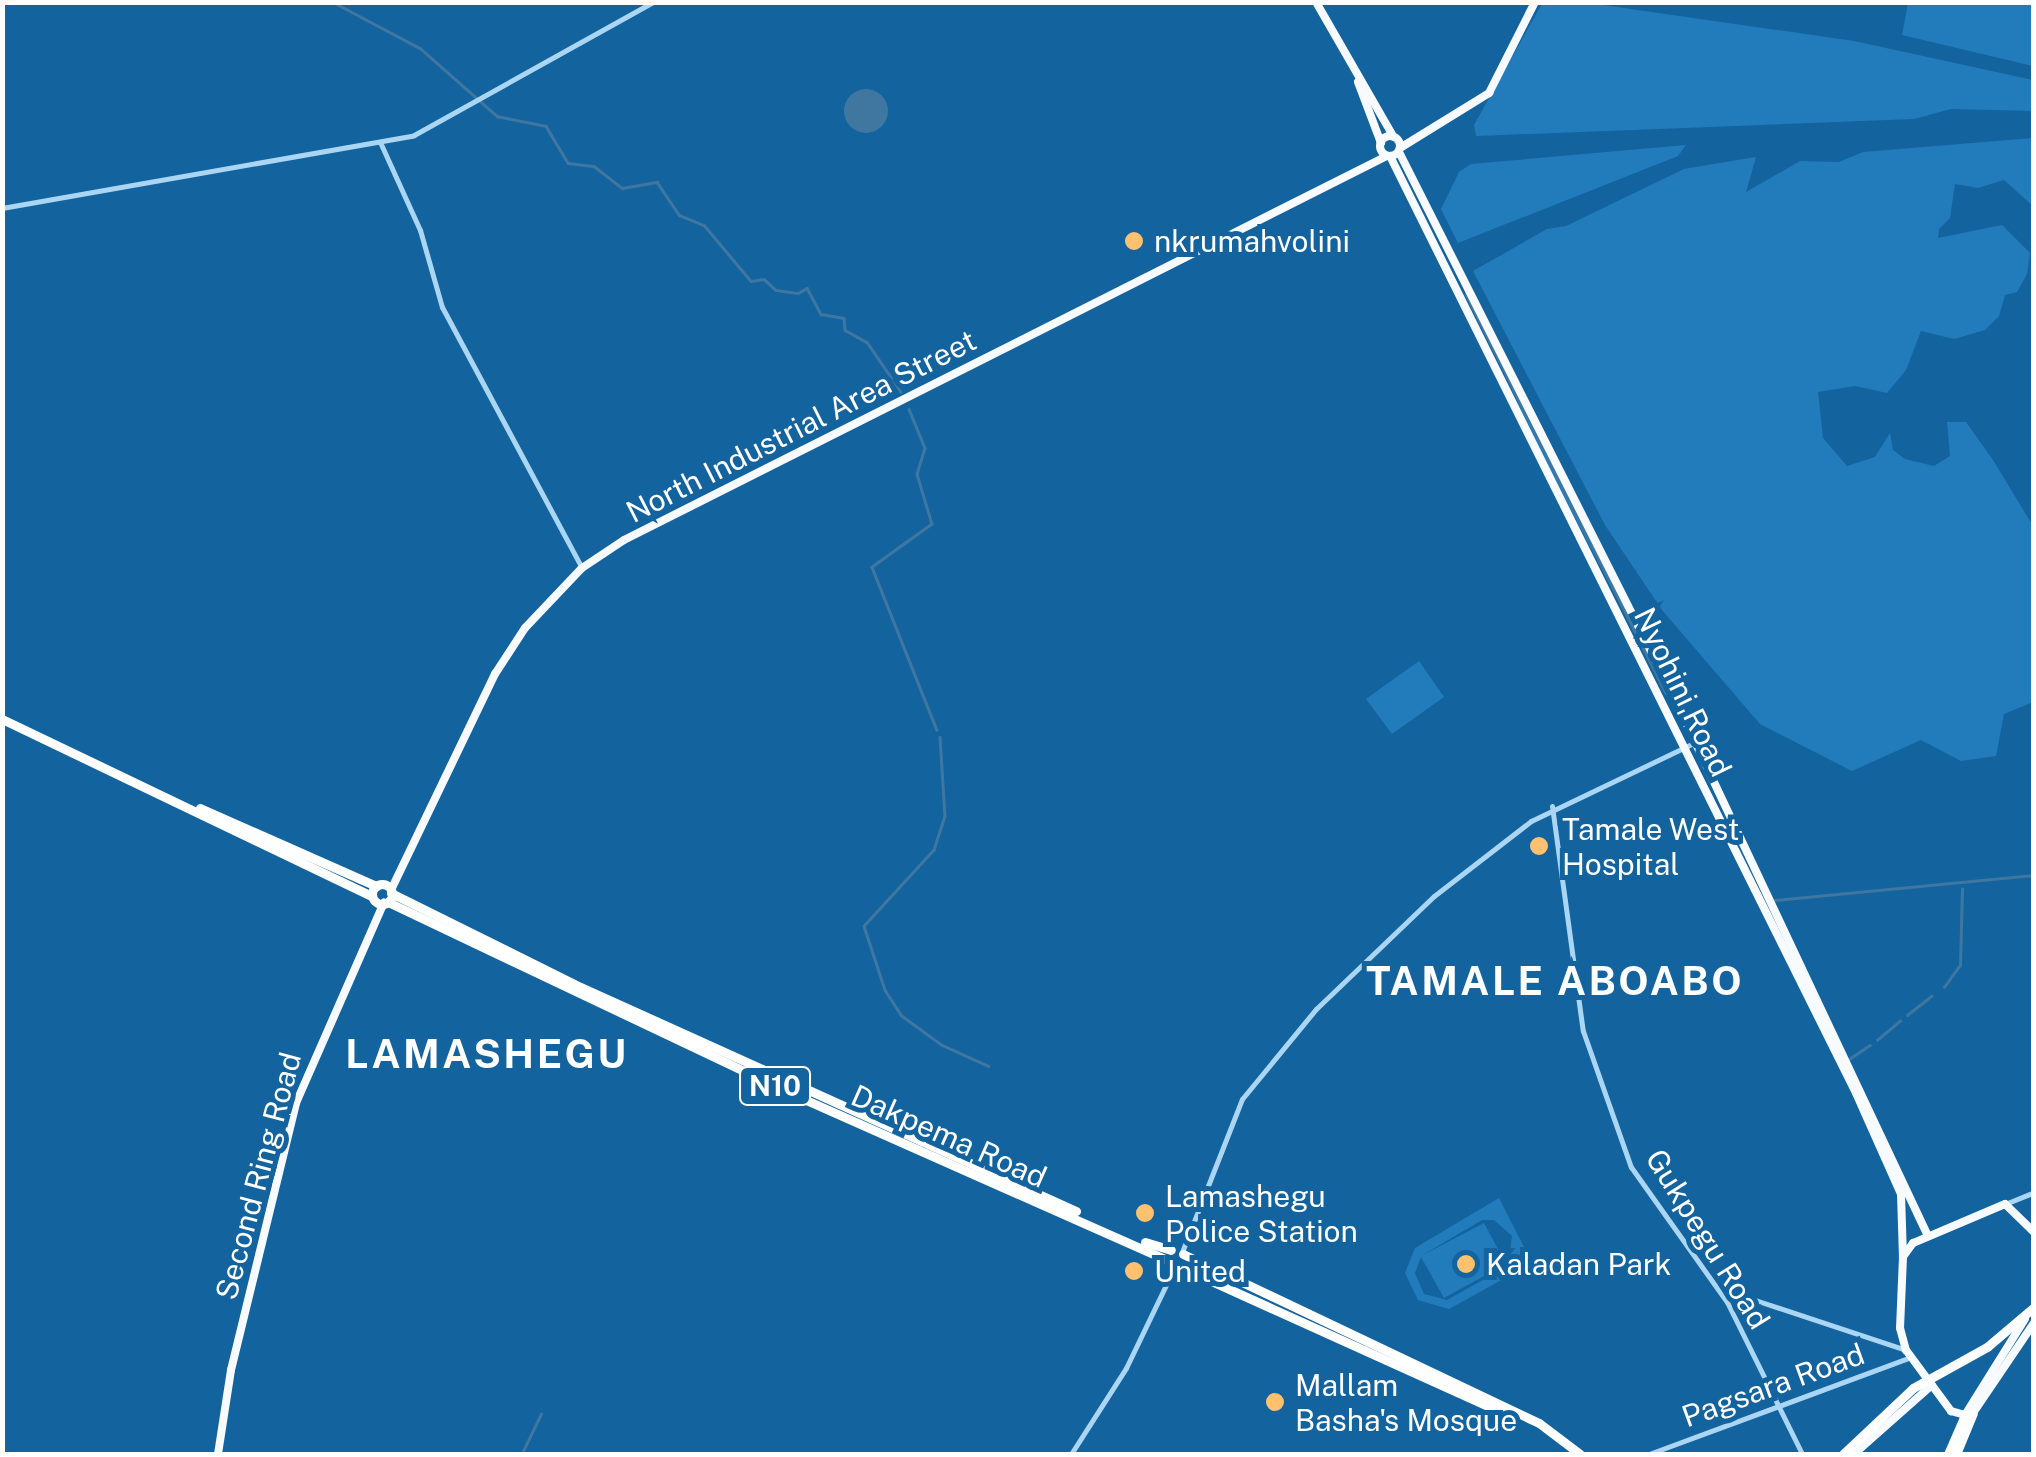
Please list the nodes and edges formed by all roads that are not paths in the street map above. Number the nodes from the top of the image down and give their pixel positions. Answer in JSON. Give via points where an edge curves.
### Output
{"nodes":[{"id":1,"x":653,"y":2,"type":"edge"},
{"id":2,"x":1316,"y":2,"type":"edge"},
{"id":3,"x":1535,"y":2,"type":"edge"},
{"id":4,"x":1358,"y":82,"type":"junction"},
{"id":5,"x":1422,"y":134,"type":"junction"},
{"id":6,"x":1395,"y":137,"type":"junction"},
{"id":7,"x":380,"y":142,"type":"junction"},
{"id":8,"x":1380,"y":144,"type":"junction"},
{"id":9,"x":1394,"y":153,"type":"junction"},
{"id":10,"x":1363,"y":165,"type":"junction"},
{"id":11,"x":2,"y":208,"type":"edge"},
{"id":12,"x":582,"y":568,"type":"junction"},
{"id":13,"x":1672,"y":694,"type":"junction"},
{"id":14,"x":1661,"y":698,"type":"junction"},
{"id":15,"x":2,"y":719,"type":"edge"},
{"id":16,"x":1689,"y":745,"type":"junction"},
{"id":17,"x":1552,"y":806,"type":"junction"},
{"id":18,"x":382,"y":894,"type":"junction"},
{"id":19,"x":2034,"y":1192,"type":"edge"},
{"id":20,"x":2005,"y":1204,"type":"junction"},
{"id":21,"x":2034,"y":1232,"type":"edge"},
{"id":22,"x":1928,"y":1236,"type":"junction"},
{"id":23,"x":1175,"y":1257,"type":"junction"},
{"id":24,"x":1904,"y":1258,"type":"junction"},
{"id":25,"x":1724,"y":1296,"type":"junction"},
{"id":26,"x":2034,"y":1311,"type":"edge"},
{"id":27,"x":2034,"y":1323,"type":"edge"},
{"id":28,"x":1909,"y":1354,"type":"junction"},
{"id":29,"x":1924,"y":1374,"type":"junction"},
{"id":30,"x":1932,"y":1385,"type":"junction"},
{"id":31,"x":1779,"y":1408,"type":"junction"},
{"id":32,"x":1951,"y":1412,"type":"junction"},
{"id":33,"x":1969,"y":1414,"type":"junction"},
{"id":34,"x":1958,"y":1427,"type":"junction"},
{"id":35,"x":218,"y":1454,"type":"edge"},
{"id":36,"x":1071,"y":1454,"type":"edge"},
{"id":37,"x":1568,"y":1454,"type":"edge"},
{"id":38,"x":1580,"y":1454,"type":"edge"},
{"id":39,"x":1649,"y":1454,"type":"edge"},
{"id":40,"x":1802,"y":1454,"type":"edge"},
{"id":41,"x":1841,"y":1454,"type":"edge"},
{"id":42,"x":1852,"y":1454,"type":"edge"},
{"id":43,"x":1952,"y":1454,"type":"edge"}],
"edges":[{"from":1,"to":7,"type":"street","via":[[424,132]]},
{"from":2,"to":4,"type":"main road"},
{"from":3,"to":5,"type":"main road","name":"North Industrial Area Street","via":[[1489,92]]},
{"from":4,"to":6,"type":"main road"},
{"from":4,"to":8,"type":"main road"},
{"from":5,"to":6,"type":"main road","name":"North Industrial Area Street"},
{"from":5,"to":9,"type":"main road","name":"North Industrial Area Street"},
{"from":6,"to":8,"type":"main road","name":"North Industrial Area Street"},
{"from":6,"to":9,"type":"main road"},
{"from":7,"to":11,"type":"street"},
{"from":7,"to":12,"type":"street","via":[[420,230],[442,307]]},
{"from":8,"to":9,"type":"main road"},
{"from":8,"to":10,"type":"main road","name":"North Industrial Area Street"},
{"from":9,"to":10,"type":"main road","name":"North Industrial Area Street"},
{"from":9,"to":13,"type":"main road","name":"Nyohini Road"},
{"from":9,"to":14,"type":"main road","name":"Nyohini Road"},
{"from":10,"to":12,"type":"main road","name":"North Industrial Area Street","via":[[624,540]]},
{"from":12,"to":18,"type":"main road","name":"North Industrial Area Street","via":[[526,628],[495,674]]},
{"from":13,"to":14,"type":"main road"},
{"from":13,"to":16,"type":"main road","name":"Nyohini Road"},
{"from":14,"to":16,"type":"main road","name":"Nyohini Road"},
{"from":15,"to":18,"type":"highway","number":"N10"},
{"from":16,"to":17,"type":"street"},
{"from":16,"to":22,"type":"main road","name":"Nyohini Road"},
{"from":16,"to":24,"type":"main road","name":"Nyohini Road","via":[[1894,1176],[1906,1218]]},
{"from":17,"to":23,"type":"street","via":[[1434,896],[1275,1053],[1234,1115]]},
{"from":17,"to":25,"type":"street","name":"Gukpegu Road","via":[[1588,1050],[1638,1181]]},
{"from":18,"to":23,"type":"highway","name":"Dakpema Road","number":"N10"},
{"from":18,"to":35,"type":"main road","name":"Second Ring Road","via":[[296,1102],[231,1370]]},
{"from":19,"to":20,"type":"street"},
{"from":20,"to":21,"type":"main road"},
{"from":20,"to":22,"type":"main road"},
{"from":22,"to":24,"type":"main road"},
{"from":23,"to":36,"type":"street","via":[[1126,1368]]},
{"from":23,"to":37,"type":"highway","name":"Dakpema Road","number":"N10","via":[[1540,1430]]},
{"from":23,"to":38,"type":"highway","name":"Dakpema Road","number":"N10","via":[[1539,1423]]},
{"from":24,"to":28,"type":"main road","name":"Nyohini Road","via":[[1900,1328]]},
{"from":25,"to":28,"type":"street","via":[[1746,1297]]},
{"from":25,"to":31,"type":"street","name":"Gukpegu Road"},
{"from":26,"to":33,"type":"main road"},
{"from":26,"to":41,"type":"highway","bridge":true,"via":[[1914,1388]]},
{"from":26,"to":42,"type":"highway","bridge":true,"via":[[1995,1348],[1915,1394]]},
{"from":27,"to":33,"type":"main road"},
{"from":28,"to":29,"type":"main road"},
{"from":28,"to":31,"type":"street","name":"Pagsara Road"},
{"from":29,"to":30,"type":"main road"},
{"from":29,"to":41,"type":"main road"},
{"from":30,"to":32,"type":"main road"},
{"from":30,"to":42,"type":"main road"},
{"from":31,"to":39,"type":"street","name":"Pagsara Road"},
{"from":31,"to":40,"type":"street","name":"Gukpegu Road"},
{"from":32,"to":33,"type":"main road"},
{"from":32,"to":34,"type":"highway"},
{"from":33,"to":34,"type":"highway"},
{"from":33,"to":43,"type":"highway"},
{"from":34,"to":43,"type":"highway"}]}
